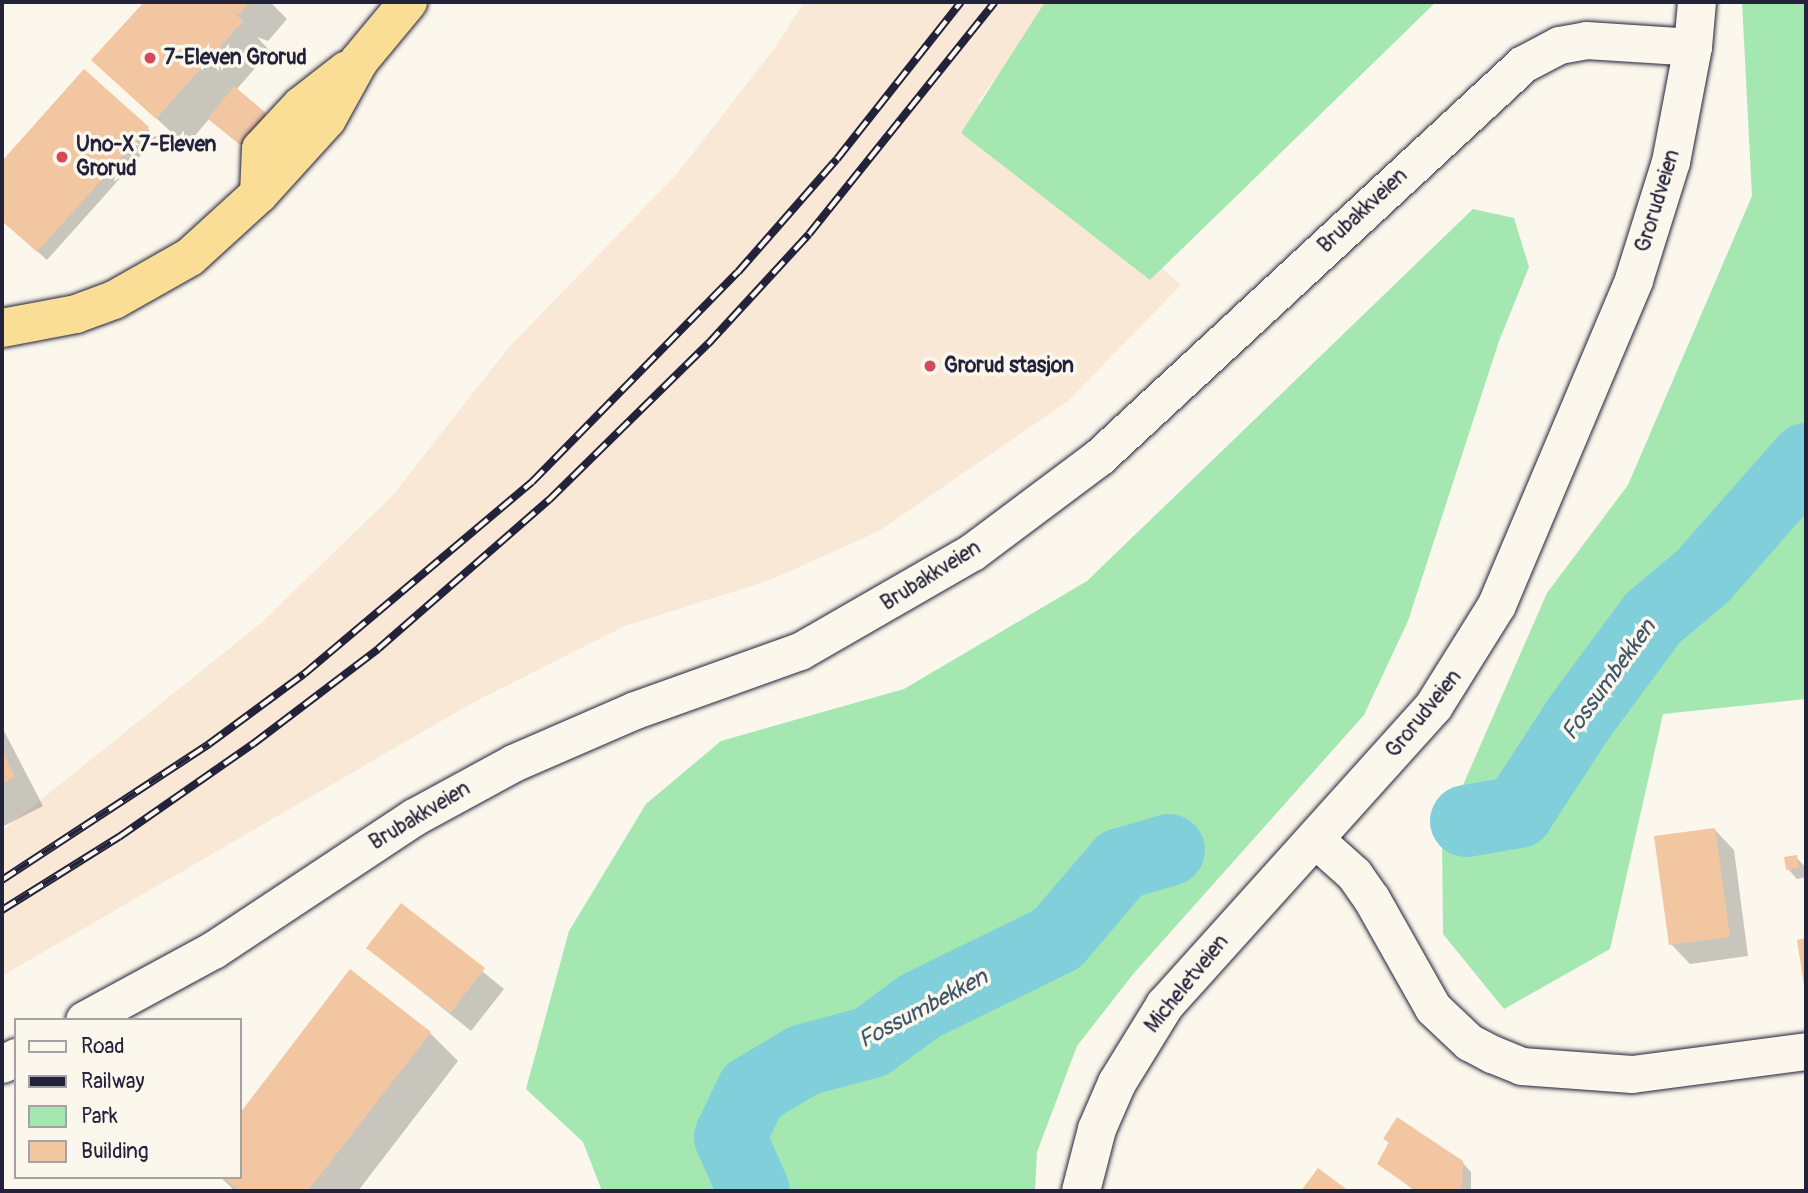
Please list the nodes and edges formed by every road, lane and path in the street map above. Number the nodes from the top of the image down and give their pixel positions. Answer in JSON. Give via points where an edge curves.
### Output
{"nodes":[{"id":1,"x":408,"y":2,"type":"edge"},
{"id":2,"x":1696,"y":3,"type":"edge"},
{"id":3,"x":1693,"y":47,"type":"junction"},
{"id":4,"x":2,"y":328,"type":"edge"},
{"id":5,"x":1316,"y":840,"type":"junction"},
{"id":6,"x":88,"y":1018,"type":"edge"},
{"id":7,"x":1806,"y":1051,"type":"edge"},
{"id":8,"x":1081,"y":1191,"type":"edge"}],
"edges":[{"from":1,"to":4,"type":"highway","via":[[359,61],[327,119],[259,194],[190,257],[153,281],[76,314]]},
{"from":2,"to":3,"type":"main road","name":"Grorudveien"},
{"from":3,"to":5,"type":"main road","name":"Grorudveien","via":[[1671,162],[1634,280],[1497,605],[1434,706]]},
{"from":3,"to":6,"type":"street","name":"Brubakkveien","via":[[1586,40],[1559,45],[1523,64],[1099,457],[972,552],[800,651],[613,719],[513,763],[414,817],[213,950]]},
{"from":5,"to":7,"type":"street","via":[[1354,874],[1371,898],[1433,1008],[1469,1042],[1492,1054],[1521,1066],[1632,1074]]},
{"from":5,"to":8,"type":"main road","name":"Micheletveien","via":[[1159,1014],[1097,1129]]}]}
